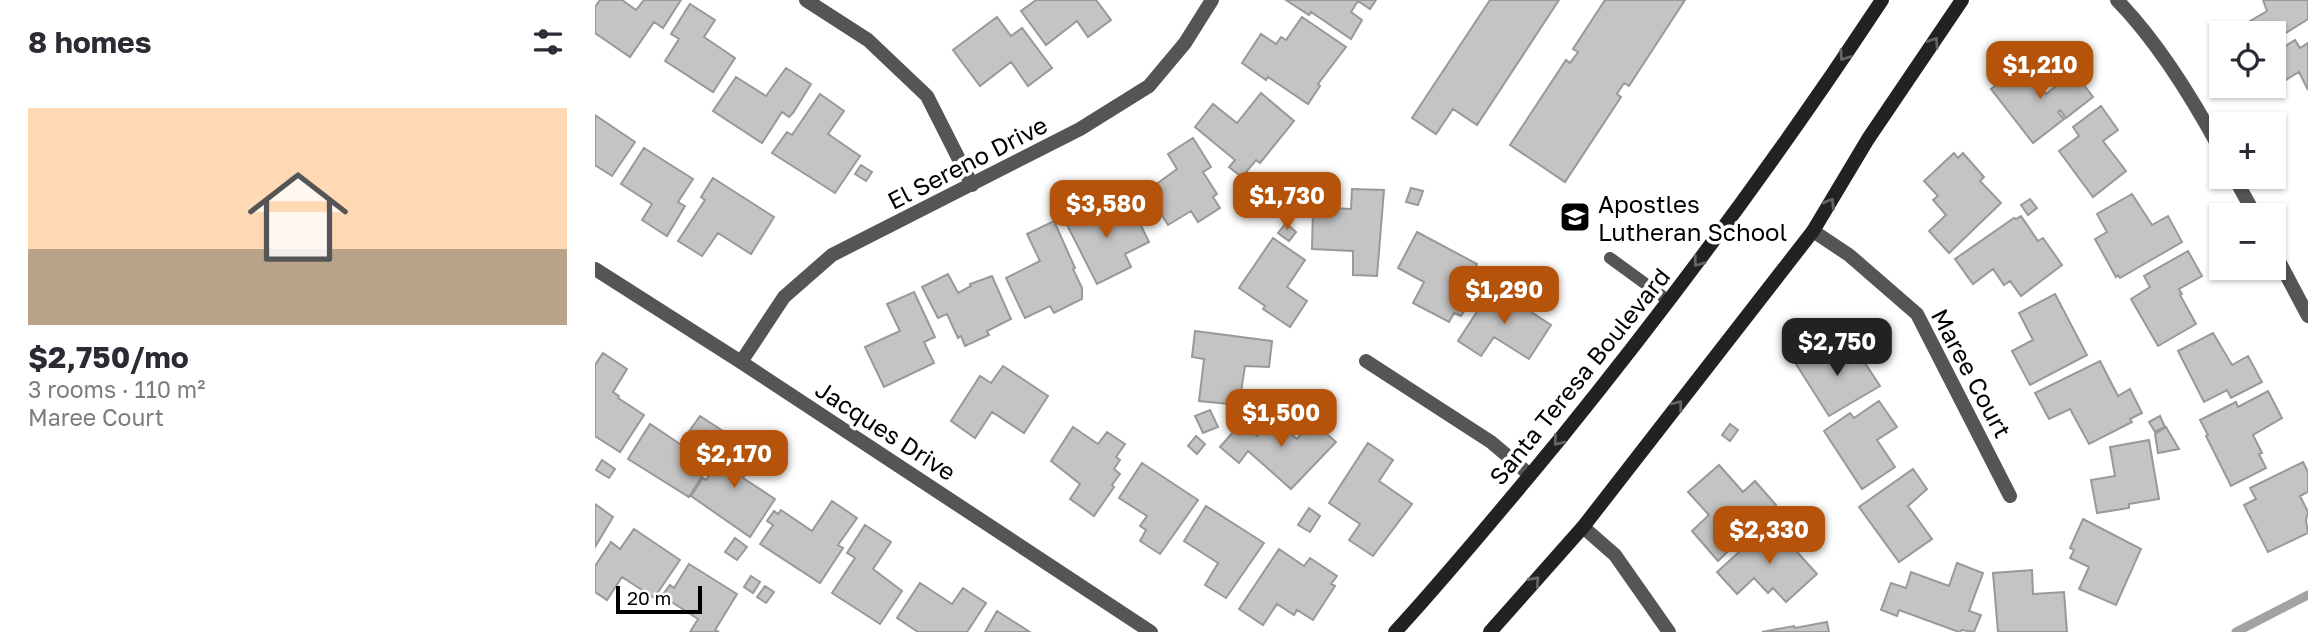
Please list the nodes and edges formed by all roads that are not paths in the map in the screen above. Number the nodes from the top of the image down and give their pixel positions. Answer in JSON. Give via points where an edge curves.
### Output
{"nodes":[{"id":1,"x":806,"y":0,"type":"edge"},
{"id":2,"x":1212,"y":0,"type":"edge"},
{"id":3,"x":1874,"y":0,"type":"edge"},
{"id":4,"x":1882,"y":0,"type":"edge"},
{"id":5,"x":1962,"y":0,"type":"edge"},
{"id":6,"x":2117,"y":0,"type":"edge"},
{"id":7,"x":1872,"y":16,"type":"junction"},
{"id":8,"x":2209,"y":128,"type":"edge"},
{"id":9,"x":972,"y":185,"type":"junction"},
{"id":10,"x":1813,"y":231,"type":"junction"},
{"id":11,"x":1610,"y":258,"type":"dead end"},
{"id":12,"x":595,"y":269,"type":"edge"},
{"id":13,"x":2286,"y":275,"type":"edge"},
{"id":14,"x":1669,"y":301,"type":"junction"},
{"id":15,"x":2308,"y":316,"type":"edge"},
{"id":16,"x":1366,"y":361,"type":"dead end"},
{"id":17,"x":741,"y":362,"type":"junction"},
{"id":18,"x":1530,"y":475,"type":"junction"},
{"id":19,"x":2010,"y":496,"type":"dead end"},
{"id":20,"x":1583,"y":527,"type":"junction"},
{"id":21,"x":1151,"y":632,"type":"edge"},
{"id":22,"x":1395,"y":632,"type":"edge"},
{"id":23,"x":1490,"y":632,"type":"edge"},
{"id":24,"x":1669,"y":632,"type":"edge"}],
"edges":[{"from":1,"to":9,"type":"street","via":[[868,40],[927,96]]},
{"from":2,"to":9,"type":"street","name":"El Sereno Drive","via":[[1185,43],[1149,86],[1080,130]]},
{"from":3,"to":7,"type":"main road"},
{"from":4,"to":7,"type":"main road","name":"Santa Teresa Boulevard"},
{"from":10,"to":5,"type":"main road","one_way":true,"via":[[1868,139]]},
{"from":6,"to":8,"type":"street","via":[[2139,23]]},
{"from":7,"to":14,"type":"main road","name":"Santa Teresa Boulevard","one_way":true},
{"from":9,"to":17,"type":"street","name":"El Sereno Drive","via":[[832,255],[784,297]]},
{"from":10,"to":19,"type":"street","name":"Maree Court","via":[[1849,255],[1917,314]]},
{"from":20,"to":10,"type":"main road","one_way":true},
{"from":11,"to":14,"type":"lane"},
{"from":12,"to":17,"type":"street","name":"Jacques Drive"},
{"from":13,"to":15,"type":"street"},
{"from":14,"to":18,"type":"main road","name":"Santa Teresa Boulevard","one_way":true},
{"from":16,"to":18,"type":"street","via":[[1491,442]]},
{"from":17,"to":21,"type":"street","name":"Jacques Drive"},
{"from":18,"to":22,"type":"main road","name":"Santa Teresa Boulevard"},
{"from":23,"to":20,"type":"main road","one_way":true},
{"from":20,"to":24,"type":"street","via":[[1615,555]]}]}
